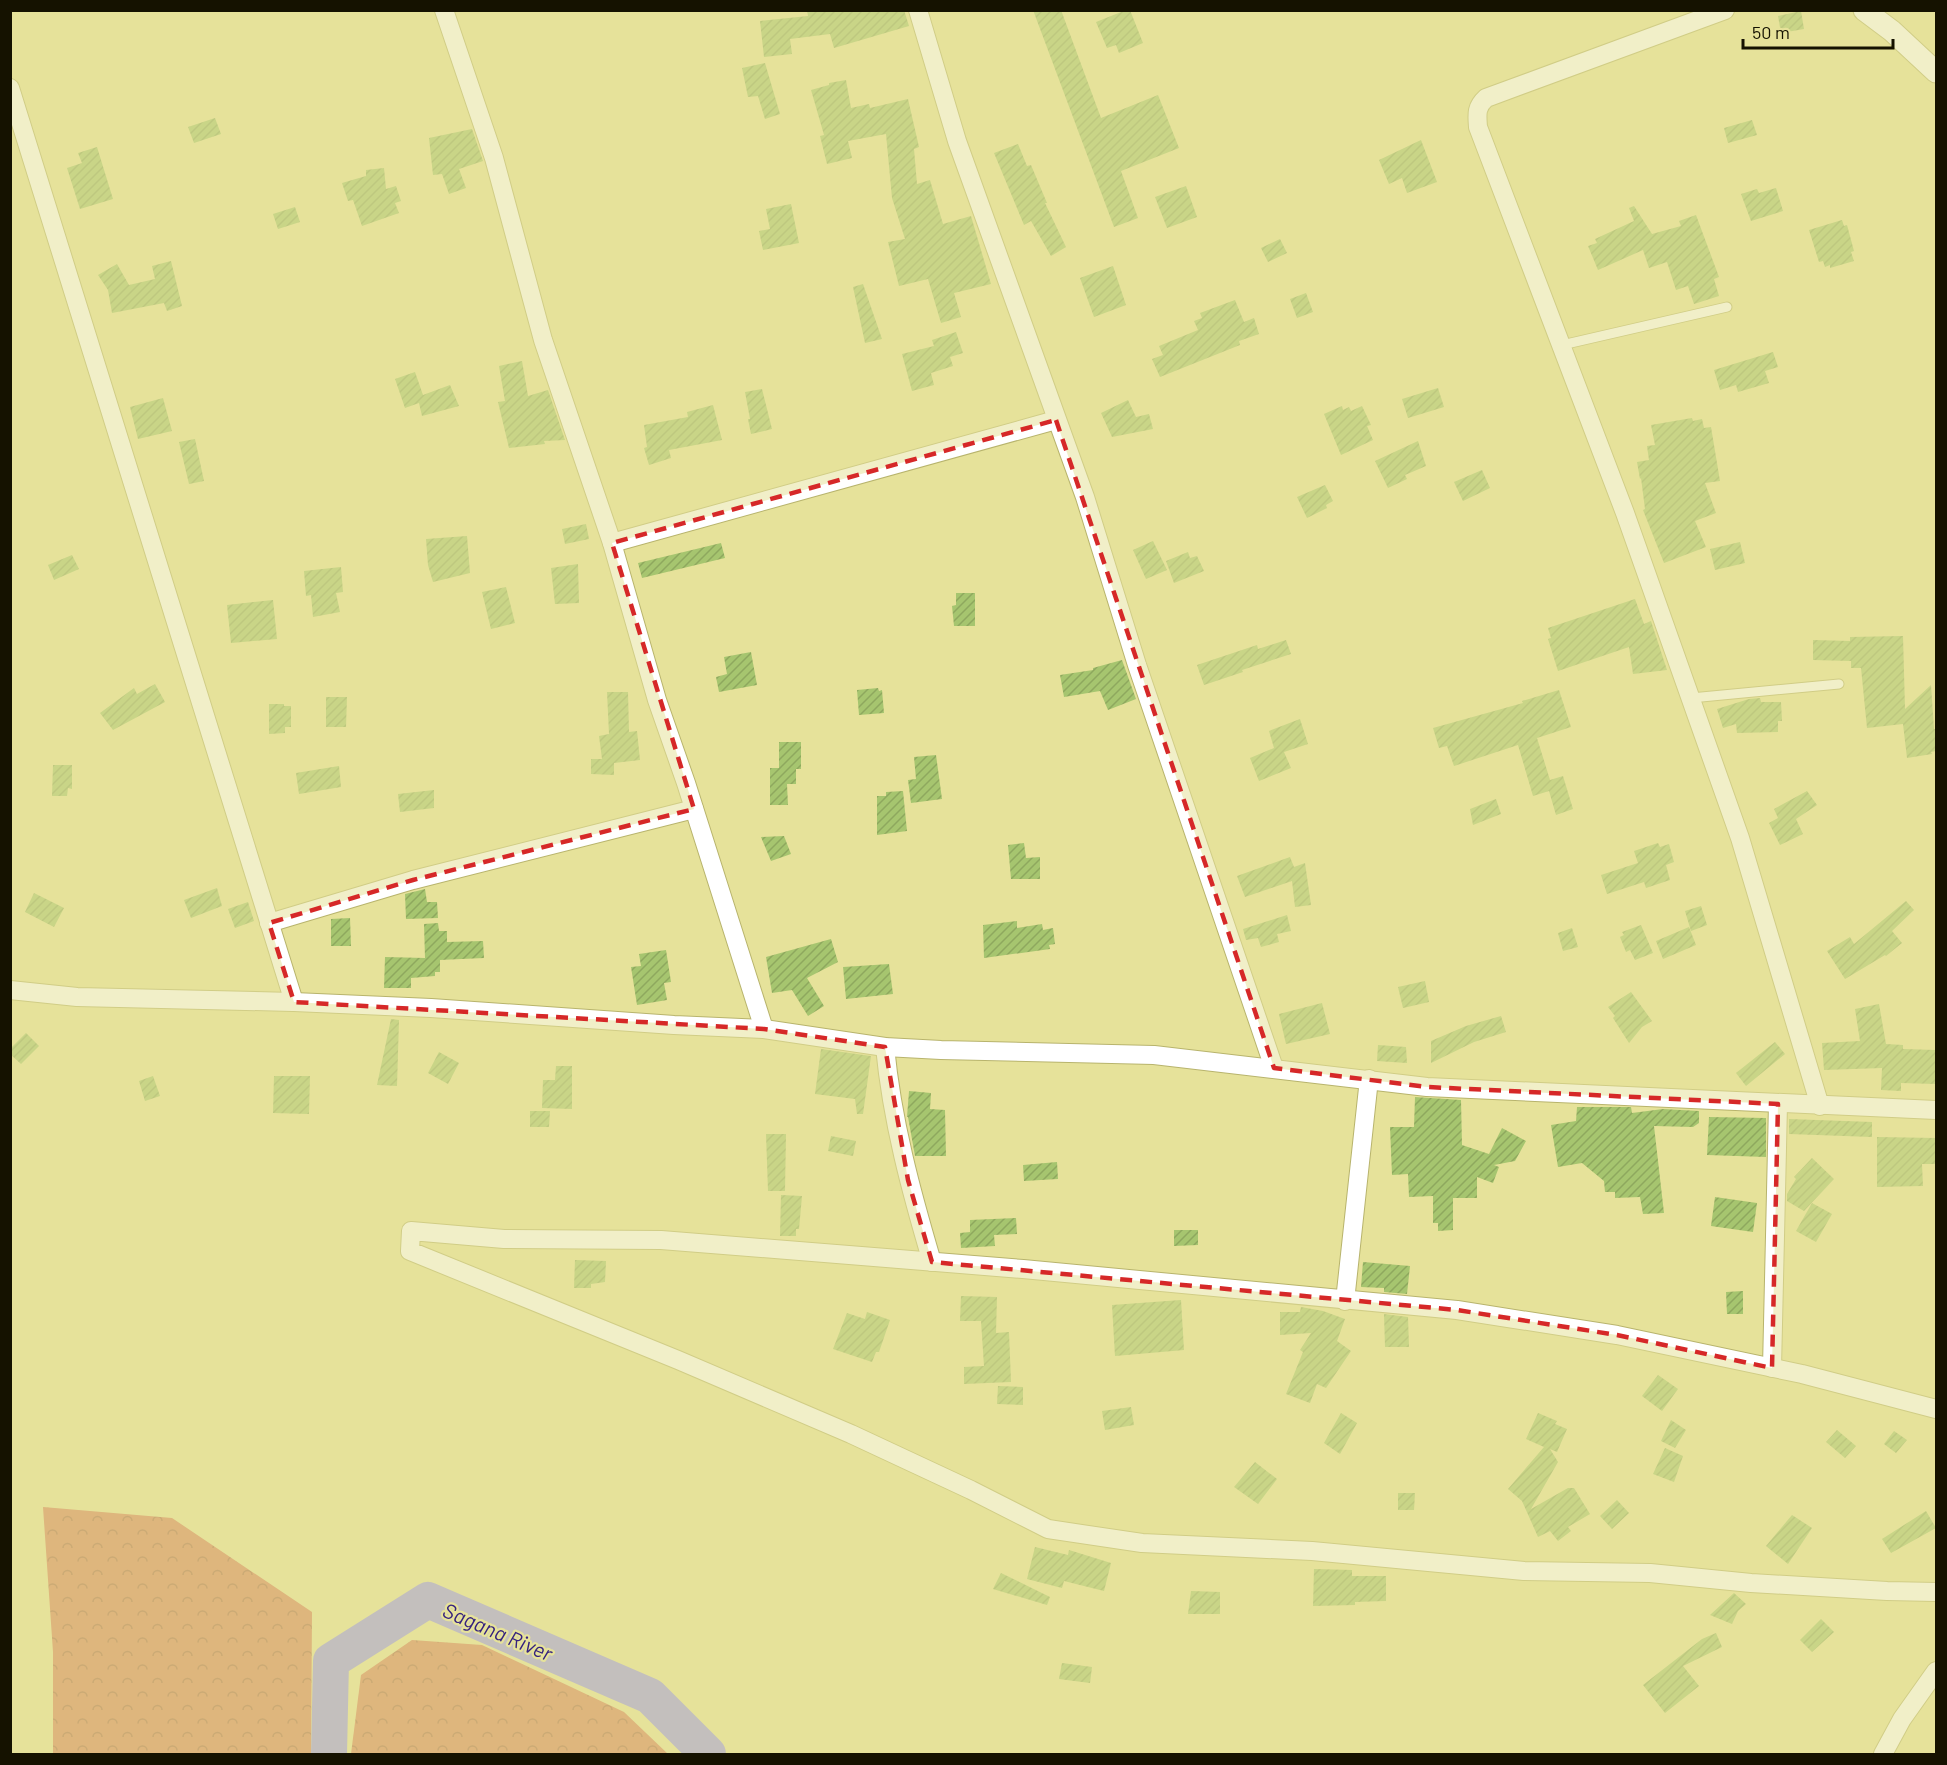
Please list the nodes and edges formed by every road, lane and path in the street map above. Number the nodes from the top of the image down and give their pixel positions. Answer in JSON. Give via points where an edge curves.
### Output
{"nodes":[{"id":1,"x":444,"y":10,"type":"edge"},
{"id":2,"x":918,"y":10,"type":"edge"},
{"id":3,"x":1725,"y":10,"type":"edge"},
{"id":4,"x":1863,"y":11,"type":"edge"},
{"id":5,"x":1936,"y":72,"type":"edge"},
{"id":6,"x":10,"y":88,"type":"edge"},
{"id":7,"x":1727,"y":307,"type":"dead end"},
{"id":8,"x":1562,"y":345,"type":"junction"},
{"id":9,"x":1056,"y":420,"type":"junction"},
{"id":10,"x":612,"y":543,"type":"junction"},
{"id":11,"x":1839,"y":684,"type":"dead end"},
{"id":12,"x":1691,"y":698,"type":"junction"},
{"id":13,"x":694,"y":809,"type":"junction"},
{"id":14,"x":269,"y":923,"type":"junction"},
{"id":15,"x":10,"y":990,"type":"edge"},
{"id":16,"x":294,"y":1002,"type":"junction"},
{"id":17,"x":764,"y":1029,"type":"junction"},
{"id":18,"x":885,"y":1047,"type":"junction"},
{"id":19,"x":1274,"y":1068,"type":"junction"},
{"id":20,"x":1369,"y":1079,"type":"junction"},
{"id":21,"x":1778,"y":1104,"type":"junction"},
{"id":22,"x":1820,"y":1106,"type":"junction"},
{"id":23,"x":1936,"y":1110,"type":"edge"},
{"id":24,"x":932,"y":1262,"type":"junction"},
{"id":25,"x":1345,"y":1301,"type":"junction"},
{"id":26,"x":1772,"y":1368,"type":"junction"},
{"id":27,"x":1936,"y":1409,"type":"edge"},
{"id":28,"x":1936,"y":1592,"type":"edge"},
{"id":29,"x":1936,"y":1671,"type":"edge"},
{"id":30,"x":1883,"y":1755,"type":"edge"}],
"edges":[{"from":1,"to":10,"type":"street","via":[[494,158],[543,340]]},
{"from":2,"to":9,"type":"street","via":[[957,141]]},
{"from":3,"to":8,"type":"street","via":[[1486,98],[1479,105],[1478,127]]},
{"from":4,"to":5,"type":"street","via":[[1892,31]]},
{"from":6,"to":14,"type":"street"},
{"from":7,"to":8,"type":"lane"},
{"from":8,"to":12,"type":"street"},
{"from":9,"to":10,"type":"street"},
{"from":9,"to":19,"type":"street"},
{"from":10,"to":13,"type":"street","via":[[657,700]]},
{"from":11,"to":12,"type":"lane"},
{"from":12,"to":22,"type":"street","via":[[1740,837]]},
{"from":13,"to":14,"type":"street","via":[[412,880]]},
{"from":13,"to":17,"type":"street"},
{"from":14,"to":16,"type":"street"},
{"from":15,"to":16,"type":"street","via":[[76,997]]},
{"from":16,"to":17,"type":"street"},
{"from":17,"to":18,"type":"street"},
{"from":18,"to":19,"type":"street","via":[[1154,1055]]},
{"from":18,"to":24,"type":"street","via":[[889,1089],[908,1180]]},
{"from":19,"to":20,"type":"street"},
{"from":20,"to":21,"type":"street","via":[[1427,1087]]},
{"from":20,"to":25,"type":"street"},
{"from":21,"to":22,"type":"street"},
{"from":21,"to":26,"type":"street"},
{"from":22,"to":23,"type":"street"},
{"from":24,"to":25,"type":"street"},
{"from":24,"to":28,"type":"street","via":[[661,1240],[504,1239],[411,1231],[410,1251],[851,1434],[1048,1529],[1142,1544],[1312,1551],[1524,1571],[1650,1573]]},
{"from":25,"to":26,"type":"street","via":[[1457,1310],[1606,1333]]},
{"from":26,"to":27,"type":"street"},
{"from":29,"to":30,"type":"street","via":[[1902,1719]]}]}
